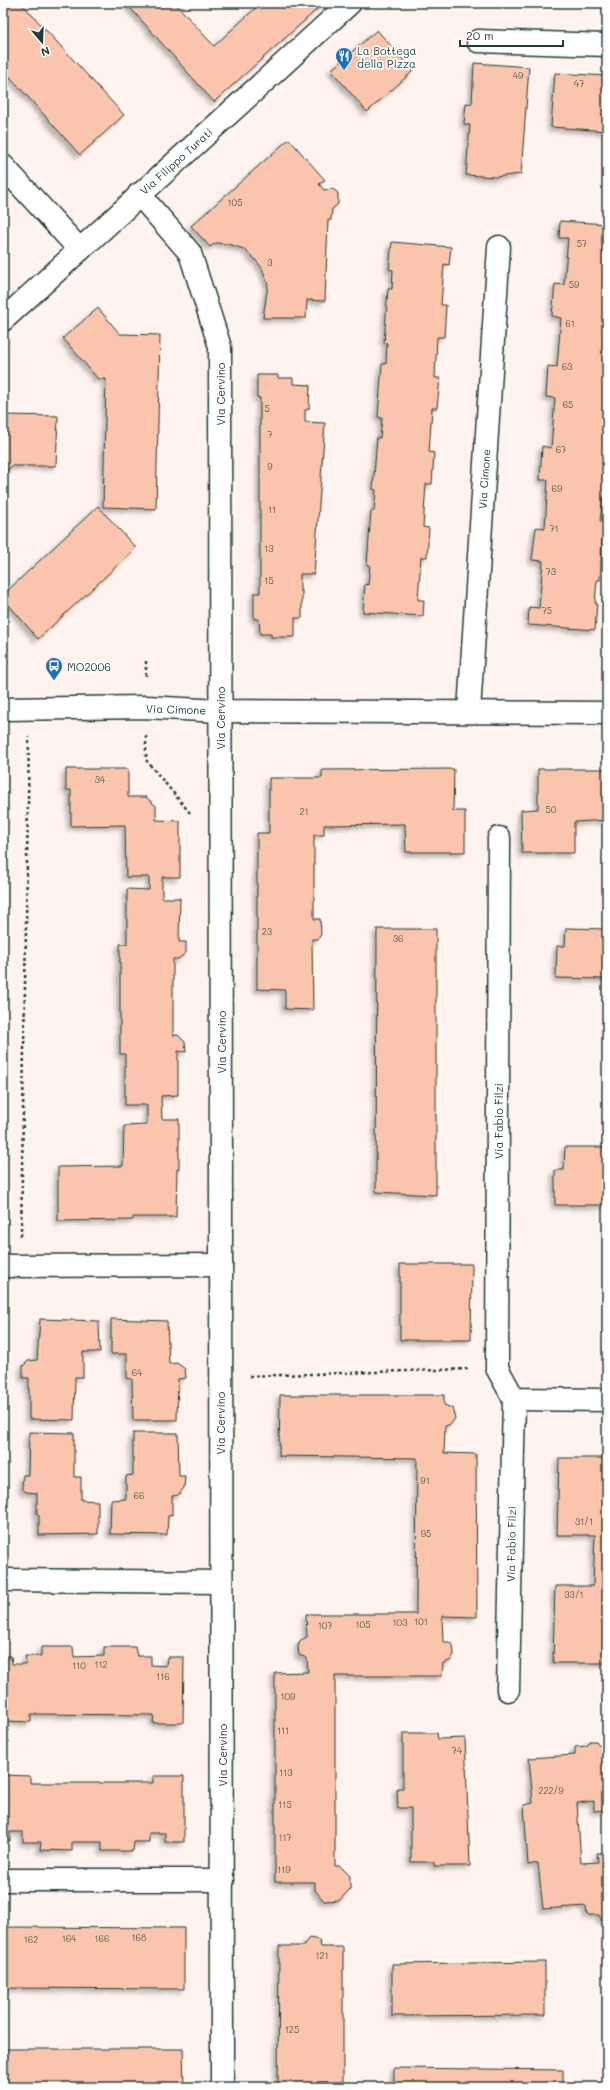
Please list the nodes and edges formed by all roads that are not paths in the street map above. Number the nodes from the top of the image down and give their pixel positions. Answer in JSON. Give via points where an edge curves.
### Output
{"nodes":[{"id":1,"x":350,"y":3,"type":"edge"},
{"id":2,"x":478,"y":41,"type":"dead end"},
{"id":3,"x":607,"y":45,"type":"edge"},
{"id":4,"x":3,"y":166,"type":"edge"},
{"id":5,"x":139,"y":194,"type":"junction"},
{"id":6,"x":500,"y":246,"type":"dead end"},
{"id":7,"x":80,"y":250,"type":"junction"},
{"id":8,"x":3,"y":320,"type":"edge"},
{"id":9,"x":3,"y":709,"type":"edge"},
{"id":10,"x":220,"y":710,"type":"junction"},
{"id":11,"x":468,"y":711,"type":"junction"},
{"id":12,"x":607,"y":713,"type":"edge"},
{"id":13,"x":499,"y":838,"type":"dead end"},
{"id":14,"x":221,"y":1265,"type":"junction"},
{"id":15,"x":12,"y":1266,"type":"edge"},
{"id":16,"x":514,"y":1399,"type":"junction"},
{"id":17,"x":607,"y":1400,"type":"edge"},
{"id":18,"x":3,"y":1580,"type":"edge"},
{"id":19,"x":220,"y":1582,"type":"junction"},
{"id":20,"x":508,"y":1690,"type":"dead end"},
{"id":21,"x":3,"y":1880,"type":"edge"},
{"id":22,"x":223,"y":1880,"type":"junction"},
{"id":23,"x":222,"y":2087,"type":"edge"}],
"edges":[{"from":1,"to":5,"type":"street","name":"Via Filippo Turati"},
{"from":2,"to":3,"type":"street"},
{"from":4,"to":7,"type":"street"},
{"from":5,"to":7,"type":"street","name":"Via Filippo Turati"},
{"from":5,"to":10,"type":"street","name":"Via Cervino","via":[[190,253],[220,347]]},
{"from":6,"to":11,"type":"street","name":"Via Cimone"},
{"from":7,"to":8,"type":"street","name":"Via Filippo Turati"},
{"from":9,"to":10,"type":"street","name":"Via Cimone","via":[[146,707]]},
{"from":10,"to":11,"type":"street","name":"Via Cimone"},
{"from":10,"to":14,"type":"street","name":"Via Cervino"},
{"from":11,"to":12,"type":"street","name":"Via Cimone"},
{"from":13,"to":16,"type":"street","name":"Via Fabio Filzi","via":[[497,1368]]},
{"from":14,"to":15,"type":"street"},
{"from":14,"to":19,"type":"street","name":"Via Cervino"},
{"from":16,"to":17,"type":"street"},
{"from":16,"to":20,"type":"street","name":"Via Fabio Filzi"},
{"from":18,"to":19,"type":"street"},
{"from":19,"to":22,"type":"street","name":"Via Cervino"},
{"from":21,"to":22,"type":"street"},
{"from":22,"to":23,"type":"street","name":"Via Cervino"}]}
